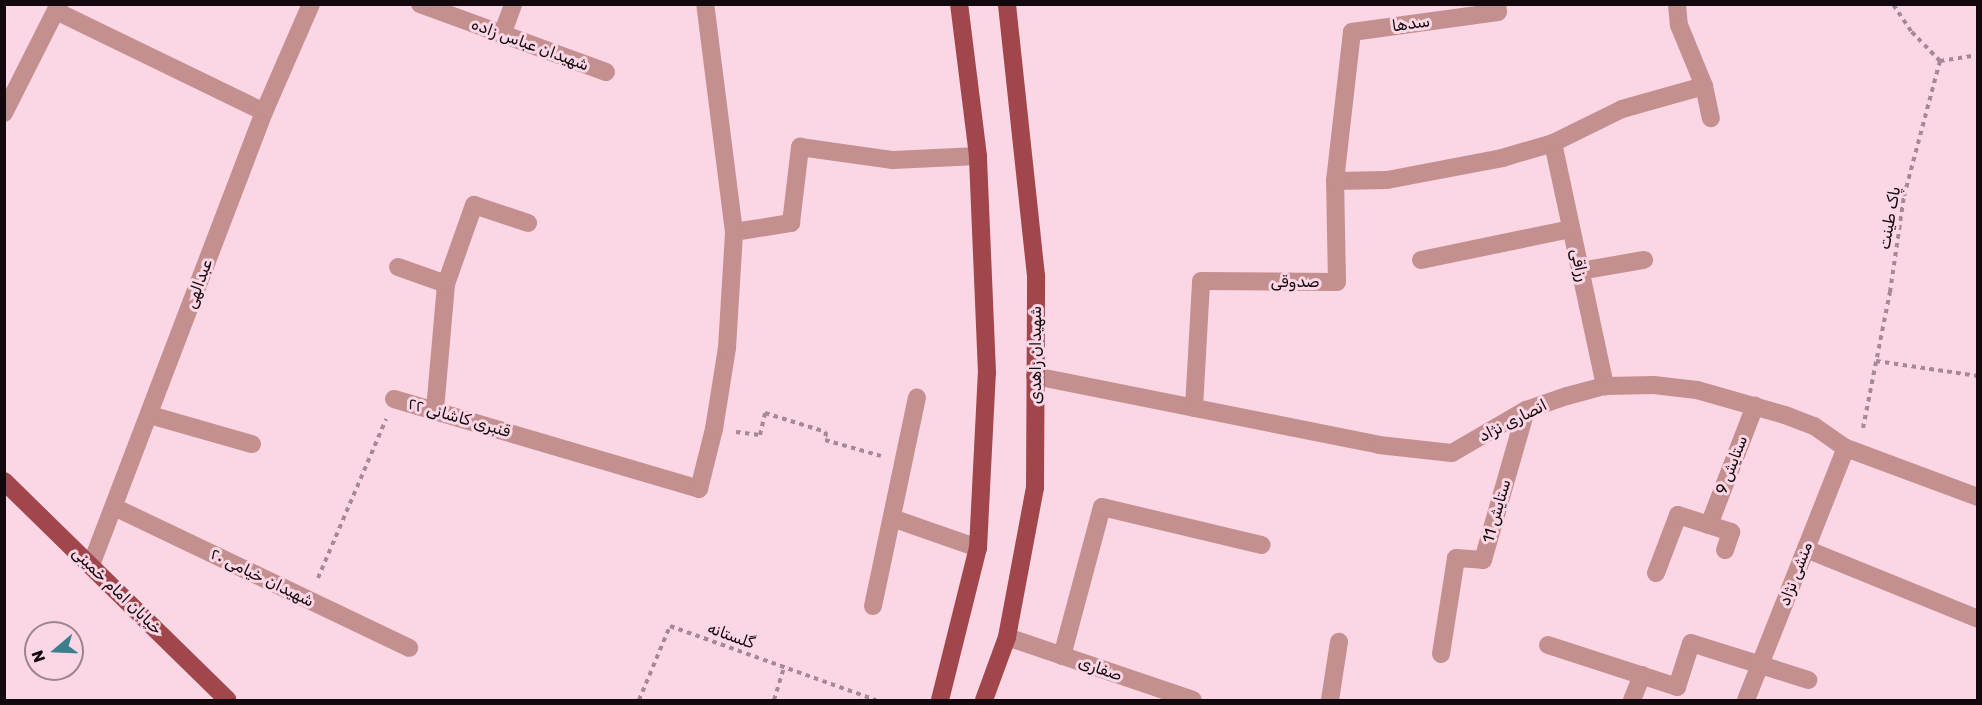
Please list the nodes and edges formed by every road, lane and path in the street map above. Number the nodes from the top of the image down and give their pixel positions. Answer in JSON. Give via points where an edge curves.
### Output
{"nodes":[{"id":1,"x":311,"y":4,"type":"edge"},
{"id":2,"x":420,"y":4,"type":"edge"},
{"id":3,"x":513,"y":4,"type":"edge"},
{"id":4,"x":705,"y":4,"type":"edge"},
{"id":5,"x":959,"y":4,"type":"edge"},
{"id":6,"x":1007,"y":4,"type":"edge"},
{"id":7,"x":1497,"y":4,"type":"edge"},
{"id":8,"x":1677,"y":4,"type":"edge"},
{"id":9,"x":1893,"y":4,"type":"edge"},
{"id":10,"x":58,"y":8,"type":"edge"},
{"id":11,"x":1352,"y":32,"type":"joint"},
{"id":12,"x":502,"y":35,"type":"junction"},
{"id":13,"x":1972,"y":56,"type":"dead end"},
{"id":14,"x":1940,"y":61,"type":"junction"},
{"id":15,"x":606,"y":72,"type":"dead end"},
{"id":16,"x":1704,"y":86,"type":"junction"},
{"id":17,"x":264,"y":112,"type":"junction"},
{"id":18,"x":4,"y":113,"type":"edge"},
{"id":19,"x":1711,"y":118,"type":"dead end"},
{"id":20,"x":1553,"y":143,"type":"junction"},
{"id":21,"x":978,"y":156,"type":"junction"},
{"id":22,"x":1335,"y":181,"type":"junction"},
{"id":23,"x":528,"y":223,"type":"dead end"},
{"id":24,"x":1571,"y":229,"type":"junction"},
{"id":25,"x":734,"y":232,"type":"junction"},
{"id":26,"x":1421,"y":260,"type":"dead end"},
{"id":27,"x":1644,"y":260,"type":"dead end"},
{"id":28,"x":398,"y":267,"type":"dead end"},
{"id":29,"x":1580,"y":270,"type":"junction"},
{"id":30,"x":446,"y":284,"type":"junction"},
{"id":31,"x":1876,"y":361,"type":"junction"},
{"id":32,"x":1035,"y":376,"type":"junction"},
{"id":33,"x":1977,"y":376,"type":"edge"},
{"id":34,"x":1605,"y":386,"type":"junction"},
{"id":35,"x":917,"y":398,"type":"dead end"},
{"id":36,"x":394,"y":399,"type":"joint"},
{"id":37,"x":1755,"y":406,"type":"junction"},
{"id":38,"x":1194,"y":408,"type":"junction"},
{"id":39,"x":435,"y":410,"type":"junction"},
{"id":40,"x":1526,"y":410,"type":"junction"},
{"id":41,"x":150,"y":415,"type":"junction"},
{"id":42,"x":714,"y":429,"type":"junction"},
{"id":43,"x":252,"y":444,"type":"dead end"},
{"id":44,"x":1852,"y":450,"type":"junction"},
{"id":45,"x":905,"y":462,"type":"junction"},
{"id":46,"x":4,"y":481,"type":"edge"},
{"id":47,"x":1977,"y":497,"type":"edge"},
{"id":48,"x":114,"y":507,"type":"junction"},
{"id":49,"x":892,"y":518,"type":"junction"},
{"id":50,"x":1710,"y":525,"type":"junction"},
{"id":51,"x":1262,"y":545,"type":"dead end"},
{"id":52,"x":978,"y":548,"type":"junction"},
{"id":53,"x":1806,"y":549,"type":"junction"},
{"id":54,"x":1725,"y":550,"type":"dead end"},
{"id":55,"x":91,"y":566,"type":"junction"},
{"id":56,"x":1656,"y":573,"type":"dead end"},
{"id":57,"x":308,"y":600,"type":"junction"},
{"id":58,"x":873,"y":606,"type":"dead end"},
{"id":59,"x":1977,"y":619,"type":"edge"},
{"id":60,"x":1007,"y":637,"type":"junction"},
{"id":61,"x":1339,"y":642,"type":"dead end"},
{"id":62,"x":1548,"y":645,"type":"dead end"},
{"id":63,"x":409,"y":648,"type":"dead end"},
{"id":64,"x":1441,"y":654,"type":"dead end"},
{"id":65,"x":1062,"y":656,"type":"junction"},
{"id":66,"x":1760,"y":666,"type":"junction"},
{"id":67,"x":784,"y":668,"type":"junction"},
{"id":68,"x":1642,"y":675,"type":"junction"},
{"id":69,"x":1808,"y":680,"type":"dead end"},
{"id":70,"x":228,"y":700,"type":"edge"},
{"id":71,"x":639,"y":700,"type":"edge"},
{"id":72,"x":774,"y":700,"type":"edge"},
{"id":73,"x":876,"y":700,"type":"edge"},
{"id":74,"x":940,"y":700,"type":"edge"},
{"id":75,"x":984,"y":700,"type":"edge"},
{"id":76,"x":1193,"y":700,"type":"edge"},
{"id":77,"x":1330,"y":700,"type":"edge"},
{"id":78,"x":1632,"y":700,"type":"edge"},
{"id":79,"x":1746,"y":700,"type":"edge"}],
"edges":[{"from":1,"to":17,"type":"street","name":"عبدالهی"},
{"from":2,"to":12,"type":"street","name":"شهیدان عباس زاده"},
{"from":3,"to":12,"type":"street"},
{"from":4,"to":25,"type":"street"},
{"from":5,"to":21,"type":"main road"},
{"from":6,"to":32,"type":"main road","name":"شهیدان زاهدی","via":[[1036,276]]},
{"from":7,"to":11,"type":"street","name":"سدها","via":[[1497,12]]},
{"from":8,"to":16,"type":"street","via":[[1679,25]]},
{"from":9,"to":14,"type":"path","via":[[1911,31]]},
{"from":10,"to":17,"type":"street"},
{"from":10,"to":18,"type":"street"},
{"from":11,"to":22,"type":"street","name":"صدوقی"},
{"from":12,"to":15,"type":"street","name":"شهیدان عباس زاده"},
{"from":13,"to":14,"type":"path"},
{"from":14,"to":31,"type":"path","name":"پاک طینت","via":[[1904,196]]},
{"from":16,"to":19,"type":"street"},
{"from":16,"to":20,"type":"street","via":[[1622,109]]},
{"from":17,"to":41,"type":"street","name":"عبدالهی"},
{"from":20,"to":22,"type":"street","via":[[1446,170],[1387,180]]},
{"from":20,"to":24,"type":"street","name":"رزاقی"},
{"from":21,"to":25,"type":"street","via":[[893,160],[800,147],[791,224]]},
{"from":21,"to":52,"type":"main road","via":[[987,374]]},
{"from":22,"to":38,"type":"street","name":"صدوقی","via":[[1337,282],[1201,281]]},
{"from":23,"to":30,"type":"street","via":[[474,205]]},
{"from":24,"to":26,"type":"street"},
{"from":24,"to":29,"type":"street","name":"رزاقی"},
{"from":25,"to":42,"type":"street","via":[[727,348]]},
{"from":27,"to":29,"type":"street"},
{"from":28,"to":30,"type":"street"},
{"from":29,"to":34,"type":"street","name":"رزاقی"},
{"from":30,"to":39,"type":"street"},
{"from":31,"to":33,"type":"path"},
{"from":31,"to":44,"type":"path","name":"پاک طینت"},
{"from":32,"to":38,"type":"street","name":"انصاری نژاد"},
{"from":32,"to":60,"type":"main road","name":"شهیدان زاهدی","via":[[1035,488]]},
{"from":34,"to":37,"type":"street","name":"انصاری نژاد","via":[[1697,390]]},
{"from":34,"to":40,"type":"street","name":"انصاری نژاد"},
{"from":35,"to":45,"type":"street"},
{"from":36,"to":39,"type":"street","name":"قنبری کاشانی ۲۲"},
{"from":36,"to":57,"type":"path","name":"قنبری کاشانی ۲۲"},
{"from":37,"to":44,"type":"street","name":"انصاری نژاد","via":[[1814,426]]},
{"from":37,"to":50,"type":"street","name":"ستایش 9"},
{"from":38,"to":40,"type":"street","name":"انصاری نژاد","via":[[1379,445],[1452,453]]},
{"from":39,"to":42,"type":"street","name":"قنبری کاشانی ۲۲","via":[[699,489]]},
{"from":40,"to":64,"type":"street","name":"ستایش 11","via":[[1483,560],[1456,558]]},
{"from":41,"to":43,"type":"street"},
{"from":41,"to":48,"type":"street","name":"عبدالهی"},
{"from":42,"to":45,"type":"path","via":[[760,435],[765,413],[826,432],[825,440]]},
{"from":44,"to":47,"type":"street","name":"انصاری نژاد"},
{"from":44,"to":53,"type":"street","name":"منشی نژاد"},
{"from":45,"to":49,"type":"street"},
{"from":46,"to":55,"type":"main road","name":"خیابان امام خمینی"},
{"from":48,"to":55,"type":"street","name":"عبدالهی"},
{"from":48,"to":57,"type":"street","name":"شهیدان خیامی ۲۰"},
{"from":49,"to":52,"type":"street"},
{"from":49,"to":58,"type":"street"},
{"from":50,"to":54,"type":"street","via":[[1731,532]]},
{"from":50,"to":56,"type":"street","via":[[1678,514]]},
{"from":51,"to":65,"type":"street","via":[[1102,507]]},
{"from":52,"to":74,"type":"main road"},
{"from":53,"to":59,"type":"street"},
{"from":53,"to":66,"type":"street","name":"منشی نژاد"},
{"from":55,"to":70,"type":"main road","name":"خیابان امام خمینی"},
{"from":57,"to":63,"type":"street","name":"شهیدان خیامی ۲۰"},
{"from":60,"to":65,"type":"street","name":"صفاری"},
{"from":60,"to":75,"type":"main road","name":"شهیدان زاهدی"},
{"from":61,"to":77,"type":"street"},
{"from":62,"to":68,"type":"street"},
{"from":65,"to":76,"type":"street","name":"صفاری"},
{"from":66,"to":68,"type":"street","via":[[1691,643],[1677,687]]},
{"from":66,"to":69,"type":"street"},
{"from":66,"to":79,"type":"street","name":"منشی نژاد"},
{"from":67,"to":71,"type":"path","name":"گلستانه","via":[[670,626]]},
{"from":67,"to":72,"type":"path"},
{"from":67,"to":73,"type":"path","name":"گلستانه"},
{"from":68,"to":78,"type":"street"}]}
